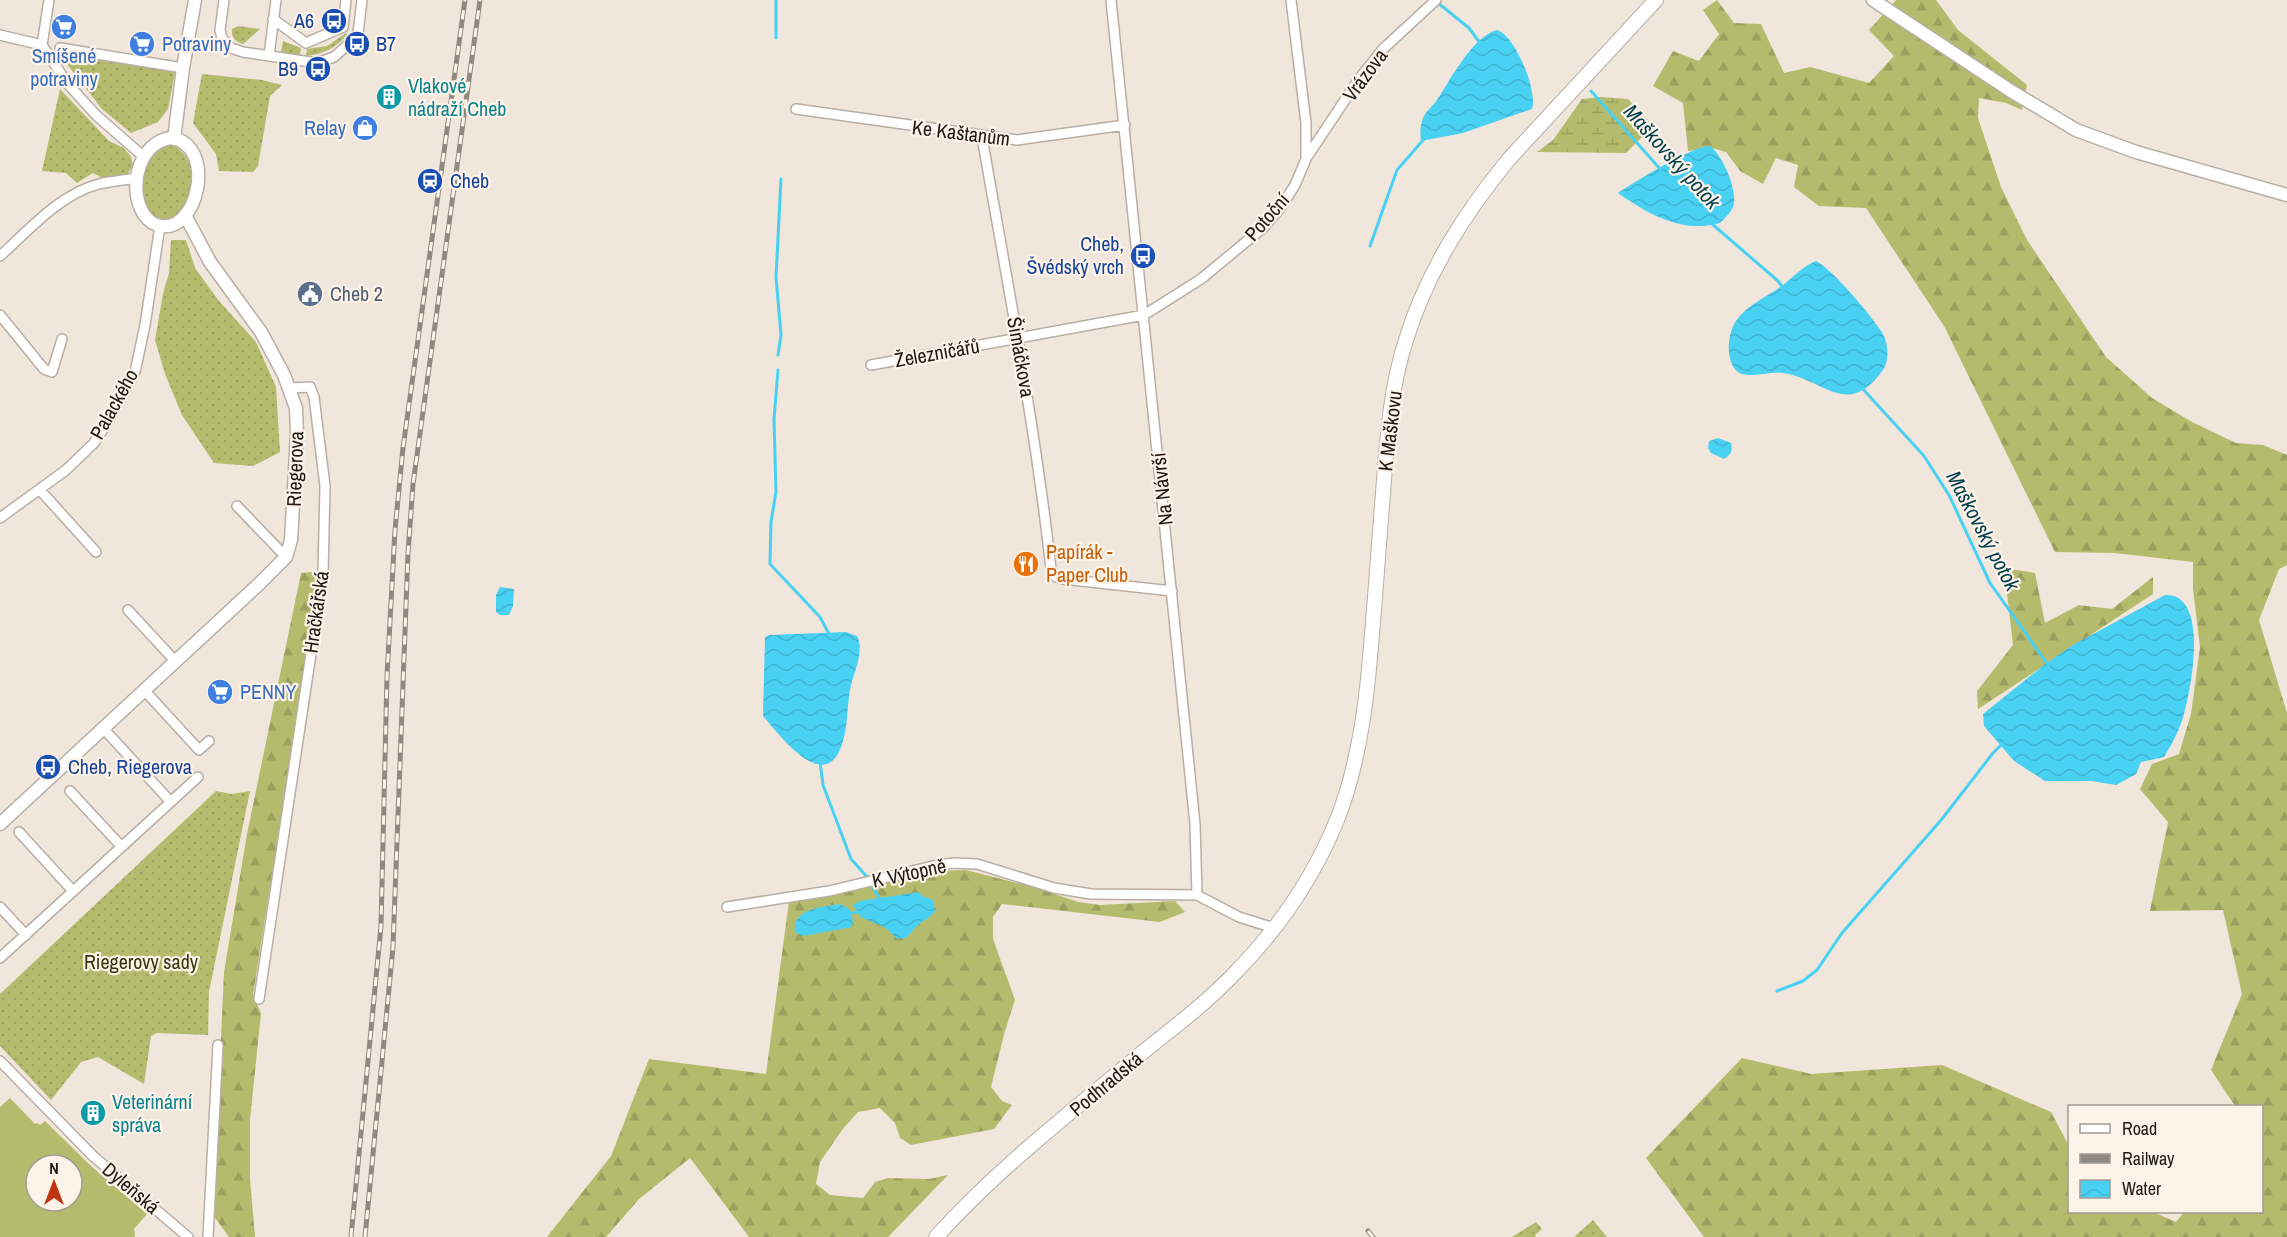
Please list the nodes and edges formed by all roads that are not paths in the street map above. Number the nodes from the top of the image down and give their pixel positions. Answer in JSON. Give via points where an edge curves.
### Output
{"nodes":[{"id":1,"x":49,"y":0,"type":"edge"},
{"id":2,"x":195,"y":0,"type":"edge"},
{"id":3,"x":224,"y":0,"type":"edge"},
{"id":4,"x":276,"y":0,"type":"edge"},
{"id":5,"x":346,"y":0,"type":"edge"},
{"id":6,"x":362,"y":0,"type":"edge"},
{"id":7,"x":1111,"y":0,"type":"edge"},
{"id":8,"x":1291,"y":0,"type":"edge"},
{"id":9,"x":1436,"y":0,"type":"edge"},
{"id":10,"x":1656,"y":0,"type":"edge"},
{"id":11,"x":1873,"y":0,"type":"edge"},
{"id":12,"x":273,"y":19,"type":"junction"},
{"id":13,"x":0,"y":35,"type":"edge"},
{"id":14,"x":42,"y":45,"type":"junction"},
{"id":15,"x":60,"y":48,"type":"dead end"},
{"id":16,"x":269,"y":56,"type":"junction"},
{"id":17,"x":183,"y":68,"type":"junction"},
{"id":18,"x":796,"y":109,"type":"dead end"},
{"id":19,"x":1125,"y":125,"type":"junction"},
{"id":20,"x":982,"y":137,"type":"junction"},
{"id":21,"x":174,"y":139,"type":"junction"},
{"id":22,"x":144,"y":157,"type":"junction"},
{"id":23,"x":1306,"y":159,"type":"junction"},
{"id":24,"x":137,"y":178,"type":"junction"},
{"id":25,"x":2287,"y":195,"type":"edge"},
{"id":26,"x":185,"y":215,"type":"junction"},
{"id":27,"x":160,"y":225,"type":"junction"},
{"id":28,"x":0,"y":256,"type":"edge"},
{"id":29,"x":0,"y":315,"type":"edge"},
{"id":30,"x":1144,"y":315,"type":"junction"},
{"id":31,"x":1017,"y":338,"type":"junction"},
{"id":32,"x":62,"y":339,"type":"dead end"},
{"id":33,"x":872,"y":365,"type":"dead end"},
{"id":34,"x":290,"y":388,"type":"junction"},
{"id":35,"x":40,"y":490,"type":"junction"},
{"id":36,"x":237,"y":506,"type":"dead end"},
{"id":37,"x":0,"y":518,"type":"edge"},
{"id":38,"x":96,"y":552,"type":"dead end"},
{"id":39,"x":286,"y":557,"type":"junction"},
{"id":40,"x":1172,"y":591,"type":"junction"},
{"id":41,"x":128,"y":610,"type":"dead end"},
{"id":42,"x":176,"y":662,"type":"junction"},
{"id":43,"x":144,"y":690,"type":"junction"},
{"id":44,"x":103,"y":728,"type":"junction"},
{"id":45,"x":209,"y":741,"type":"dead end"},
{"id":46,"x":198,"y":777,"type":"dead end"},
{"id":47,"x":70,"y":791,"type":"dead end"},
{"id":48,"x":170,"y":801,"type":"junction"},
{"id":49,"x":0,"y":824,"type":"edge"},
{"id":50,"x":19,"y":832,"type":"dead end"},
{"id":51,"x":121,"y":846,"type":"junction"},
{"id":52,"x":74,"y":891,"type":"junction"},
{"id":53,"x":1197,"y":895,"type":"junction"},
{"id":54,"x":0,"y":907,"type":"edge"},
{"id":55,"x":727,"y":907,"type":"dead end"},
{"id":56,"x":1274,"y":928,"type":"junction"},
{"id":57,"x":26,"y":935,"type":"junction"},
{"id":58,"x":0,"y":958,"type":"edge"},
{"id":59,"x":259,"y":999,"type":"dead end"},
{"id":60,"x":218,"y":1045,"type":"dead end"},
{"id":61,"x":0,"y":1061,"type":"edge"},
{"id":62,"x":188,"y":1237,"type":"edge"},
{"id":63,"x":208,"y":1237,"type":"edge"},
{"id":64,"x":936,"y":1237,"type":"edge"}],
"edges":[{"from":1,"to":14,"type":"street"},
{"from":2,"to":17,"type":"street"},
{"from":3,"to":16,"type":"street","via":[[220,30],[225,43],[234,49]]},
{"from":4,"to":12,"type":"street"},
{"from":5,"to":12,"type":"street","via":[[343,27],[306,43]]},
{"from":6,"to":16,"type":"street","via":[[358,33],[334,57],[317,63]]},
{"from":7,"to":19,"type":"street","name":"Na Návrší"},
{"from":8,"to":23,"type":"street","name":"Potoční","via":[[1306,123]]},
{"from":9,"to":23,"type":"street","name":"Vrázova","via":[[1383,49]]},
{"from":10,"to":56,"type":"main road","name":"K Maškovu","via":[[1486,187],[1449,242],[1421,297],[1405,342],[1390,411],[1368,679],[1357,756],[1338,819],[1325,846]]},
{"from":11,"to":25,"type":"street","via":[[2076,130],[2136,152]]},
{"from":12,"to":16,"type":"street"},
{"from":13,"to":14,"type":"street"},
{"from":14,"to":22,"type":"street","via":[[67,83],[96,115]]},
{"from":15,"to":17,"type":"street"},
{"from":17,"to":21,"type":"street"},
{"from":18,"to":20,"type":"street","name":"Ke Kaštanům"},
{"from":19,"to":20,"type":"street","name":"Ke Kaštanům","via":[[1017,140]]},
{"from":19,"to":30,"type":"street","name":"Na Návrší"},
{"from":20,"to":31,"type":"street","name":"Šimáčkova"},
{"from":21,"to":22,"type":"street","via":[[157,143]]},
{"from":21,"to":26,"type":"street","via":[[189,148],[198,170],[195,195]]},
{"from":22,"to":24,"type":"street"},
{"from":23,"to":30,"type":"street","name":"Potoční","via":[[1281,207],[1264,227],[1201,279]]},
{"from":24,"to":27,"type":"street","via":[[141,210],[150,221]]},
{"from":24,"to":28,"type":"street","via":[[100,184],[77,193],[38,221]]},
{"from":26,"to":27,"type":"street","via":[[172,224]]},
{"from":26,"to":34,"type":"street","name":"Riegerova","via":[[210,262],[261,332]]},
{"from":27,"to":35,"type":"street","name":"Palackého","via":[[135,372],[94,443]]},
{"from":29,"to":32,"type":"street","via":[[44,369],[52,372]]},
{"from":30,"to":31,"type":"street","name":"Železničářů"},
{"from":30,"to":40,"type":"street","name":"Na Návrší"},
{"from":31,"to":33,"type":"street","name":"Železničářů"},
{"from":31,"to":40,"type":"street","name":"Šimáčkova","via":[[1051,569],[1056,577],[1075,581]]},
{"from":34,"to":39,"type":"street","name":"Riegerova","via":[[297,435],[293,525]]},
{"from":34,"to":59,"type":"street","name":"Hračkářská","via":[[310,387],[314,397],[325,486],[323,574]]},
{"from":35,"to":37,"type":"street","name":"Palackého"},
{"from":35,"to":38,"type":"street"},
{"from":36,"to":39,"type":"street"},
{"from":39,"to":42,"type":"street"},
{"from":40,"to":53,"type":"street","name":"Na Návrší","via":[[1195,824]]},
{"from":41,"to":42,"type":"street"},
{"from":42,"to":43,"type":"street"},
{"from":43,"to":44,"type":"street"},
{"from":43,"to":45,"type":"street","via":[[199,750]]},
{"from":44,"to":48,"type":"street"},
{"from":44,"to":49,"type":"street"},
{"from":46,"to":48,"type":"street"},
{"from":47,"to":51,"type":"street"},
{"from":48,"to":51,"type":"street"},
{"from":50,"to":52,"type":"street"},
{"from":51,"to":52,"type":"street"},
{"from":52,"to":57,"type":"street"},
{"from":53,"to":55,"type":"street","name":"K Výtopně","via":[[1090,894],[1054,888],[977,864],[954,863],[829,891]]},
{"from":53,"to":56,"type":"street","via":[[1239,917]]},
{"from":54,"to":57,"type":"street"},
{"from":56,"to":64,"type":"main road","name":"Podhradská","via":[[1231,978],[985,1186]]},
{"from":57,"to":58,"type":"street"},
{"from":60,"to":63,"type":"street"},
{"from":61,"to":62,"type":"street","name":"Dyleňská","via":[[93,1156]]}]}
